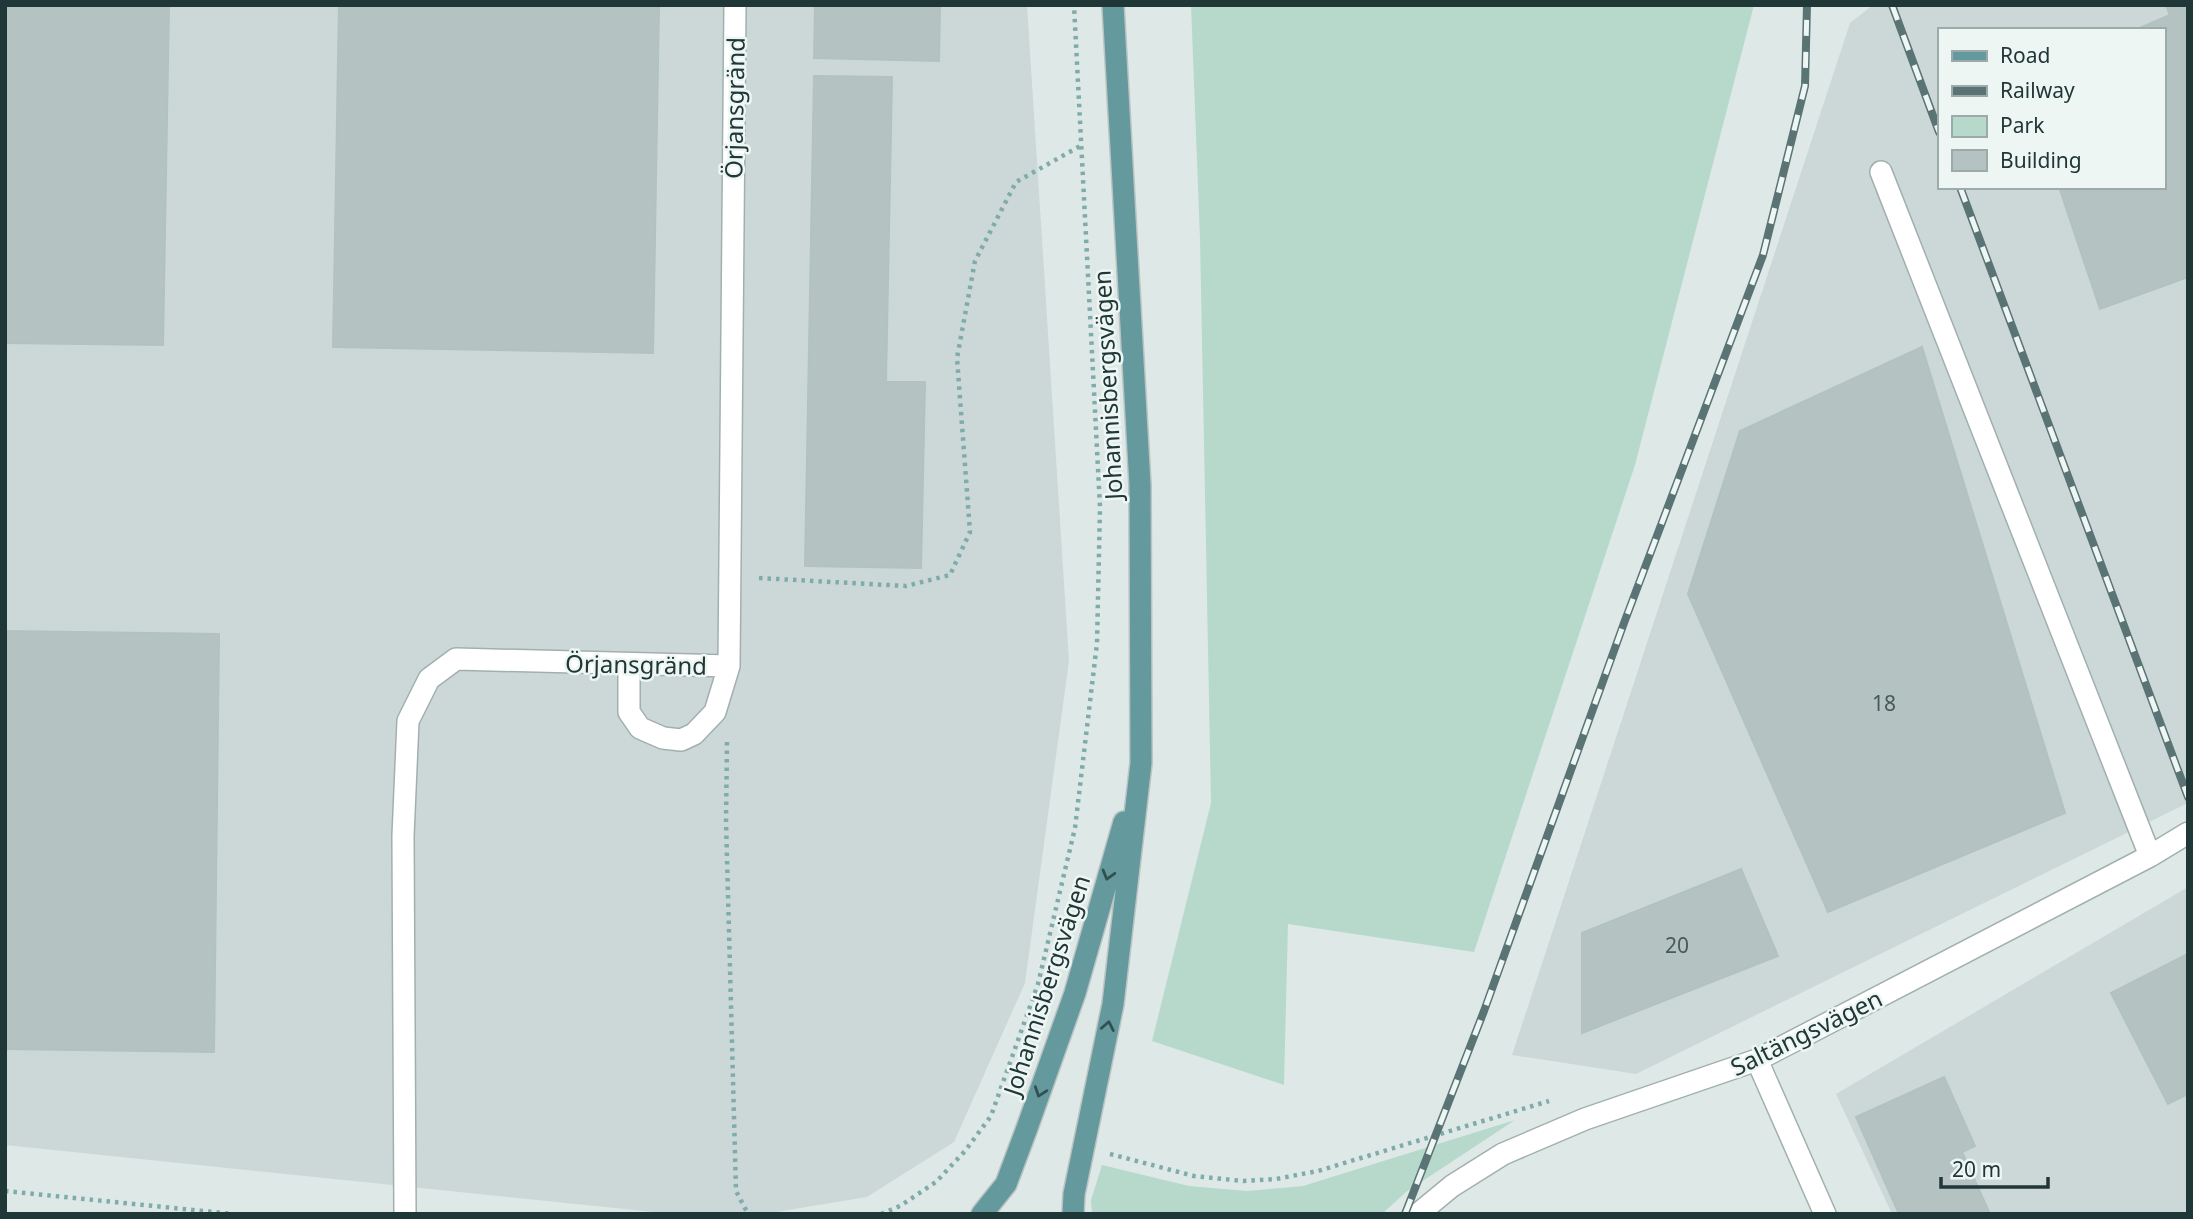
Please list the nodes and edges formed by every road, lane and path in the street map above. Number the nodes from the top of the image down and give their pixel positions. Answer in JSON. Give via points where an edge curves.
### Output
{"nodes":[{"id":1,"x":735,"y":5,"type":"edge"},
{"id":2,"x":1074,"y":5,"type":"edge"},
{"id":3,"x":1113,"y":5,"type":"edge"},
{"id":4,"x":1082,"y":145,"type":"junction"},
{"id":5,"x":1881,"y":172,"type":"dead end"},
{"id":6,"x":730,"y":577,"type":"junction"},
{"id":7,"x":629,"y":664,"type":"junction"},
{"id":8,"x":729,"y":666,"type":"junction"},
{"id":9,"x":728,"y":731,"type":"dead end"},
{"id":10,"x":1140,"y":763,"type":"junction"},
{"id":11,"x":2188,"y":833,"type":"edge"},
{"id":12,"x":2150,"y":856,"type":"junction"},
{"id":13,"x":1757,"y":1060,"type":"junction"},
{"id":14,"x":1585,"y":1119,"type":"junction"},
{"id":15,"x":1109,"y":1154,"type":"dead end"},
{"id":16,"x":5,"y":1191,"type":"edge"},
{"id":17,"x":233,"y":1214,"type":"edge"},
{"id":18,"x":405,"y":1214,"type":"edge"},
{"id":19,"x":748,"y":1214,"type":"edge"},
{"id":20,"x":881,"y":1214,"type":"edge"},
{"id":21,"x":982,"y":1214,"type":"edge"},
{"id":22,"x":1073,"y":1214,"type":"edge"},
{"id":23,"x":1418,"y":1214,"type":"edge"},
{"id":24,"x":1825,"y":1214,"type":"edge"}],
"edges":[{"from":1,"to":6,"type":"street","name":"Örjansgränd"},
{"from":2,"to":4,"type":"path"},
{"from":3,"to":10,"type":"main road","name":"Johannisbergsvägen","via":[[1140,485]]},
{"from":4,"to":6,"type":"path","via":[[1016,182],[975,261],[957,358],[970,532],[950,575],[906,586]]},
{"from":4,"to":20,"type":"path","via":[[1100,506],[1097,643],[1075,828],[1038,984],[991,1116],[936,1182]]},
{"from":5,"to":12,"type":"street"},
{"from":6,"to":8,"type":"street","name":"Örjansgränd"},
{"from":7,"to":8,"type":"street","name":"Örjansgränd"},
{"from":7,"to":8,"type":"street","via":[[629,712],[640,728],[681,740],[694,734],[715,712]]},
{"from":7,"to":18,"type":"street","name":"Örjansgränd","via":[[456,659],[429,678],[408,721],[403,862]]},
{"from":9,"to":19,"type":"path","via":[[726,821],[736,1191]]},
{"from":10,"to":21,"type":"main road","name":"Johannisbergsvägen","one_way":true,"via":[[1066,1017],[1006,1184]]},
{"from":22,"to":10,"type":"main road","name":"Johannisbergsvägen","one_way":true,"via":[[1113,1003]]},
{"from":11,"to":12,"type":"street","name":"Saltängsvägen"},
{"from":12,"to":13,"type":"street","name":"Saltängsvägen"},
{"from":13,"to":14,"type":"street","name":"Saltängsvägen"},
{"from":13,"to":24,"type":"street"},
{"from":14,"to":15,"type":"path","via":[[1559,1098],[1318,1171],[1276,1179],[1194,1176]]},
{"from":14,"to":23,"type":"street","name":"Saltängsvägen","via":[[1503,1154]]},
{"from":16,"to":17,"type":"path"}]}
